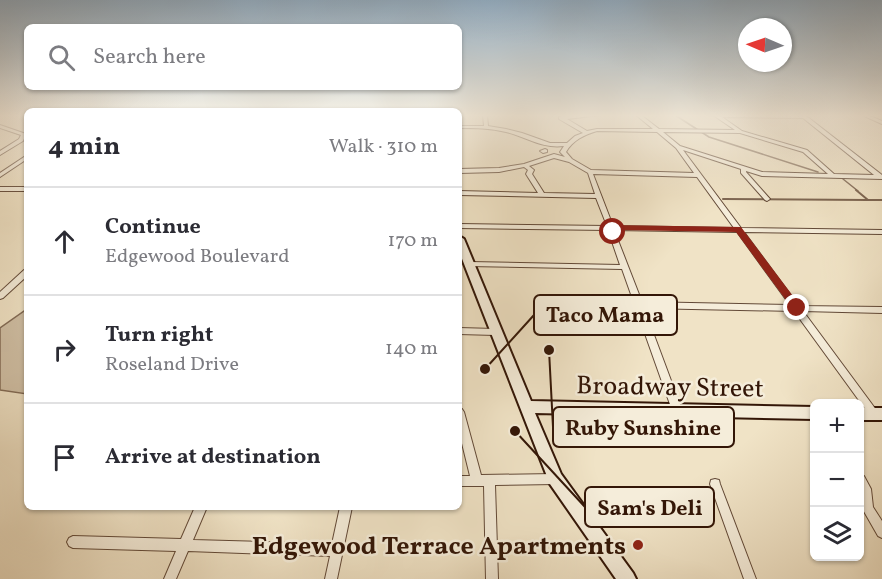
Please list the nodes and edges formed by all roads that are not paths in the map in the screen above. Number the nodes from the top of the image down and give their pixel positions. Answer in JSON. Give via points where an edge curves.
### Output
{"nodes":[{"id":1,"x":18,"y":142,"type":"edge"},
{"id":2,"x":535,"y":142,"type":"edge"},
{"id":3,"x":569,"y":142,"type":"edge"},
{"id":4,"x":671,"y":142,"type":"edge"},
{"id":5,"x":778,"y":142,"type":"edge"},
{"id":6,"x":836,"y":142,"type":"edge"},
{"id":7,"x":566,"y":144,"type":"junction"},
{"id":8,"x":678,"y":147,"type":"junction"},
{"id":9,"x":548,"y":149,"type":"junction"},
{"id":10,"x":562,"y":152,"type":"junction"},
{"id":11,"x":0,"y":153,"type":"edge"},
{"id":12,"x":554,"y":156,"type":"junction"},
{"id":13,"x":702,"y":156,"type":"junction"},
{"id":14,"x":24,"y":158,"type":"edge"},
{"id":15,"x":540,"y":159,"type":"junction"},
{"id":16,"x":570,"y":160,"type":"junction"},
{"id":17,"x":687,"y":160,"type":"junction"},
{"id":18,"x":525,"y":165,"type":"junction"},
{"id":19,"x":744,"y":169,"type":"junction"},
{"id":20,"x":462,"y":171,"type":"edge"},
{"id":21,"x":590,"y":172,"type":"junction"},
{"id":22,"x":0,"y":175,"type":"edge"},
{"id":23,"x":698,"y":175,"type":"junction"},
{"id":24,"x":833,"y":176,"type":"junction"},
{"id":25,"x":881,"y":177,"type":"edge"},
{"id":26,"x":0,"y":189,"type":"edge"},
{"id":27,"x":24,"y":189,"type":"edge"},
{"id":28,"x":462,"y":193,"type":"edge"},
{"id":29,"x":542,"y":195,"type":"junction"},
{"id":30,"x":598,"y":196,"type":"junction"},
{"id":31,"x":767,"y":199,"type":"dead end"},
{"id":32,"x":462,"y":225,"type":"edge"},
{"id":33,"x":611,"y":227,"type":"junction"},
{"id":34,"x":738,"y":229,"type":"junction"},
{"id":35,"x":882,"y":232,"type":"edge"},
{"id":36,"x":462,"y":246,"type":"edge"},
{"id":37,"x":470,"y":264,"type":"junction"},
{"id":38,"x":625,"y":267,"type":"junction"},
{"id":39,"x":24,"y":275,"type":"edge"},
{"id":40,"x":0,"y":296,"type":"edge"},
{"id":41,"x":638,"y":305,"type":"junction"},
{"id":42,"x":797,"y":308,"type":"junction"},
{"id":43,"x":882,"y":310,"type":"edge"},
{"id":44,"x":462,"y":331,"type":"edge"},
{"id":45,"x":495,"y":332,"type":"junction"},
{"id":46,"x":525,"y":406,"type":"junction"},
{"id":47,"x":677,"y":410,"type":"junction"},
{"id":48,"x":810,"y":413,"type":"edge"},
{"id":49,"x":872,"y":414,"type":"edge"},
{"id":50,"x":462,"y":421,"type":"edge"},
{"id":51,"x":555,"y":479,"type":"junction"},
{"id":52,"x":462,"y":481,"type":"edge"},
{"id":53,"x":483,"y":481,"type":"junction"},
{"id":54,"x":715,"y":484,"type":"dead end"},
{"id":55,"x":864,"y":486,"type":"edge"},
{"id":56,"x":200,"y":510,"type":"edge"},
{"id":57,"x":345,"y":510,"type":"edge"},
{"id":58,"x":882,"y":532,"type":"edge"},
{"id":59,"x":73,"y":542,"type":"dead end"},
{"id":60,"x":185,"y":545,"type":"junction"},
{"id":61,"x":337,"y":550,"type":"junction"},
{"id":62,"x":170,"y":579,"type":"edge"},
{"id":63,"x":331,"y":579,"type":"edge"},
{"id":64,"x":492,"y":579,"type":"edge"},
{"id":65,"x":627,"y":579,"type":"edge"},
{"id":66,"x":750,"y":579,"type":"edge"}],
"edges":[{"from":1,"to":11,"type":"street"},
{"from":2,"to":9,"type":"street"},
{"from":3,"to":7,"type":"street"},
{"from":4,"to":8,"type":"street"},
{"from":5,"to":24,"type":"street","via":[[797,147]]},
{"from":6,"to":25,"type":"street"},
{"from":7,"to":9,"type":"street"},
{"from":7,"to":10,"type":"street"},
{"from":8,"to":13,"type":"street"},
{"from":8,"to":17,"type":"street"},
{"from":9,"to":10,"type":"street"},
{"from":9,"to":12,"type":"street"},
{"from":9,"to":15,"type":"street"},
{"from":10,"to":12,"type":"street"},
{"from":10,"to":16,"type":"street"},
{"from":12,"to":15,"type":"street"},
{"from":12,"to":16,"type":"street"},
{"from":13,"to":17,"type":"street","via":[[691,155]]},
{"from":13,"to":19,"type":"street"},
{"from":14,"to":22,"type":"street"},
{"from":15,"to":18,"type":"street"},
{"from":16,"to":21,"type":"street"},
{"from":17,"to":23,"type":"street"},
{"from":18,"to":20,"type":"street"},
{"from":18,"to":29,"type":"street"},
{"from":19,"to":24,"type":"street","via":[[776,175]]},
{"from":19,"to":31,"type":"street"},
{"from":21,"to":23,"type":"street"},
{"from":21,"to":30,"type":"street"},
{"from":23,"to":34,"type":"street"},
{"from":24,"to":25,"type":"street"},
{"from":26,"to":27,"type":"street"},
{"from":28,"to":29,"type":"street"},
{"from":29,"to":30,"type":"street"},
{"from":30,"to":33,"type":"street"},
{"from":32,"to":33,"type":"street"},
{"from":33,"to":34,"type":"street"},
{"from":33,"to":38,"type":"street"},
{"from":34,"to":35,"type":"street"},
{"from":34,"to":42,"type":"street"},
{"from":36,"to":37,"type":"main road"},
{"from":37,"to":38,"type":"street"},
{"from":37,"to":45,"type":"main road"},
{"from":38,"to":41,"type":"street"},
{"from":39,"to":40,"type":"street"},
{"from":41,"to":42,"type":"street"},
{"from":41,"to":47,"type":"street"},
{"from":42,"to":43,"type":"street"},
{"from":42,"to":49,"type":"street"},
{"from":44,"to":45,"type":"street"},
{"from":45,"to":46,"type":"main road"},
{"from":46,"to":47,"type":"main road","name":"Broadway Street"},
{"from":46,"to":51,"type":"main road"},
{"from":47,"to":48,"type":"main road","name":"Broadway Street"},
{"from":50,"to":53,"type":"street"},
{"from":51,"to":53,"type":"street"},
{"from":51,"to":65,"type":"main road"},
{"from":52,"to":53,"type":"street"},
{"from":53,"to":64,"type":"street"},
{"from":54,"to":66,"type":"street"},
{"from":55,"to":58,"type":"street","via":[[868,508]]},
{"from":56,"to":60,"type":"street"},
{"from":57,"to":61,"type":"street"},
{"from":59,"to":60,"type":"street"},
{"from":60,"to":61,"type":"street"},
{"from":60,"to":62,"type":"street"},
{"from":61,"to":63,"type":"street"}]}
